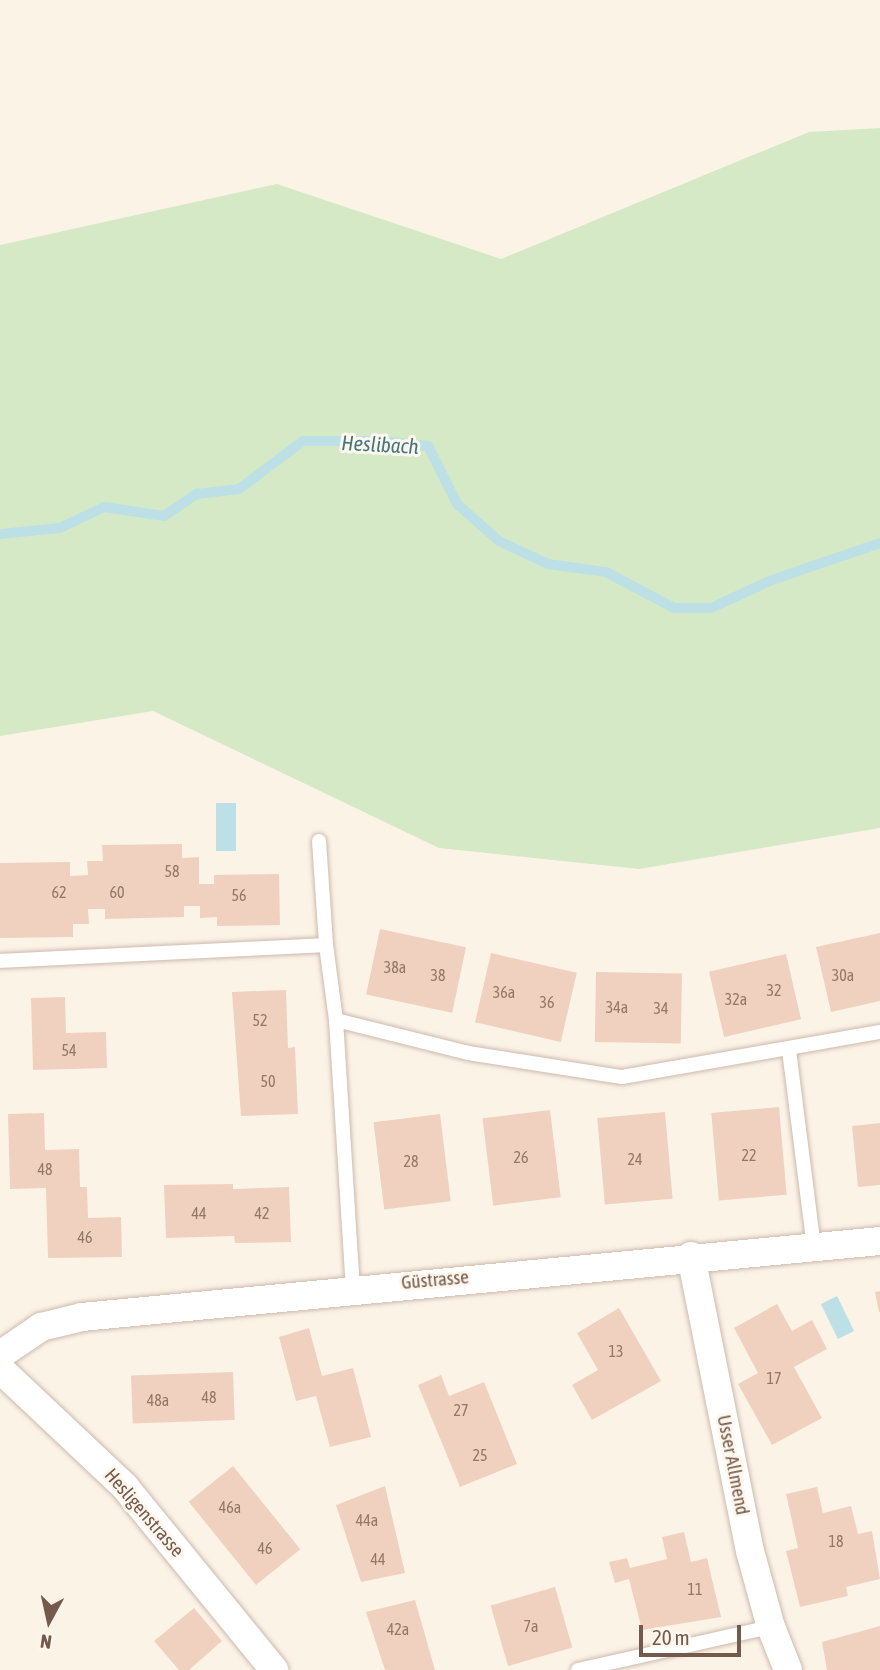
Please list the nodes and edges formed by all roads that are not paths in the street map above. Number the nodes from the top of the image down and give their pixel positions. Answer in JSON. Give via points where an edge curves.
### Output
{"nodes":[{"id":1,"x":319,"y":841,"type":"dead end"},
{"id":2,"x":326,"y":945,"type":"junction"},
{"id":3,"x":0,"y":961,"type":"edge"},
{"id":4,"x":335,"y":1020,"type":"junction"},
{"id":5,"x":880,"y":1032,"type":"edge"},
{"id":6,"x":789,"y":1050,"type":"junction"},
{"id":7,"x":880,"y":1241,"type":"edge"},
{"id":8,"x":814,"y":1247,"type":"junction"},
{"id":9,"x":691,"y":1256,"type":"junction"},
{"id":10,"x":353,"y":1288,"type":"junction"},
{"id":11,"x":0,"y":1355,"type":"edge"},
{"id":12,"x":0,"y":1369,"type":"edge"},
{"id":13,"x":771,"y":1627,"type":"junction"},
{"id":14,"x":274,"y":1670,"type":"edge"},
{"id":15,"x":578,"y":1670,"type":"edge"},
{"id":16,"x":788,"y":1670,"type":"edge"}],
"edges":[{"from":1,"to":2,"type":"lane"},
{"from":2,"to":3,"type":"lane"},
{"from":2,"to":4,"type":"lane"},
{"from":4,"to":6,"type":"lane","via":[[468,1053],[622,1077]]},
{"from":4,"to":10,"type":"lane"},
{"from":5,"to":6,"type":"lane"},
{"from":6,"to":8,"type":"lane"},
{"from":7,"to":8,"type":"street","name":"Güstrasse"},
{"from":8,"to":9,"type":"street","name":"Güstrasse"},
{"from":9,"to":10,"type":"street","name":"Güstrasse"},
{"from":9,"to":13,"type":"street","name":"Usser Allmend","via":[[750,1550]]},
{"from":10,"to":11,"type":"street","name":"Güstrasse","via":[[82,1317],[41,1327]]},
{"from":12,"to":14,"type":"street","name":"Hesligenstrasse","via":[[125,1487]]},
{"from":13,"to":15,"type":"lane"},
{"from":13,"to":16,"type":"street","name":"Usser Allmend"}]}
